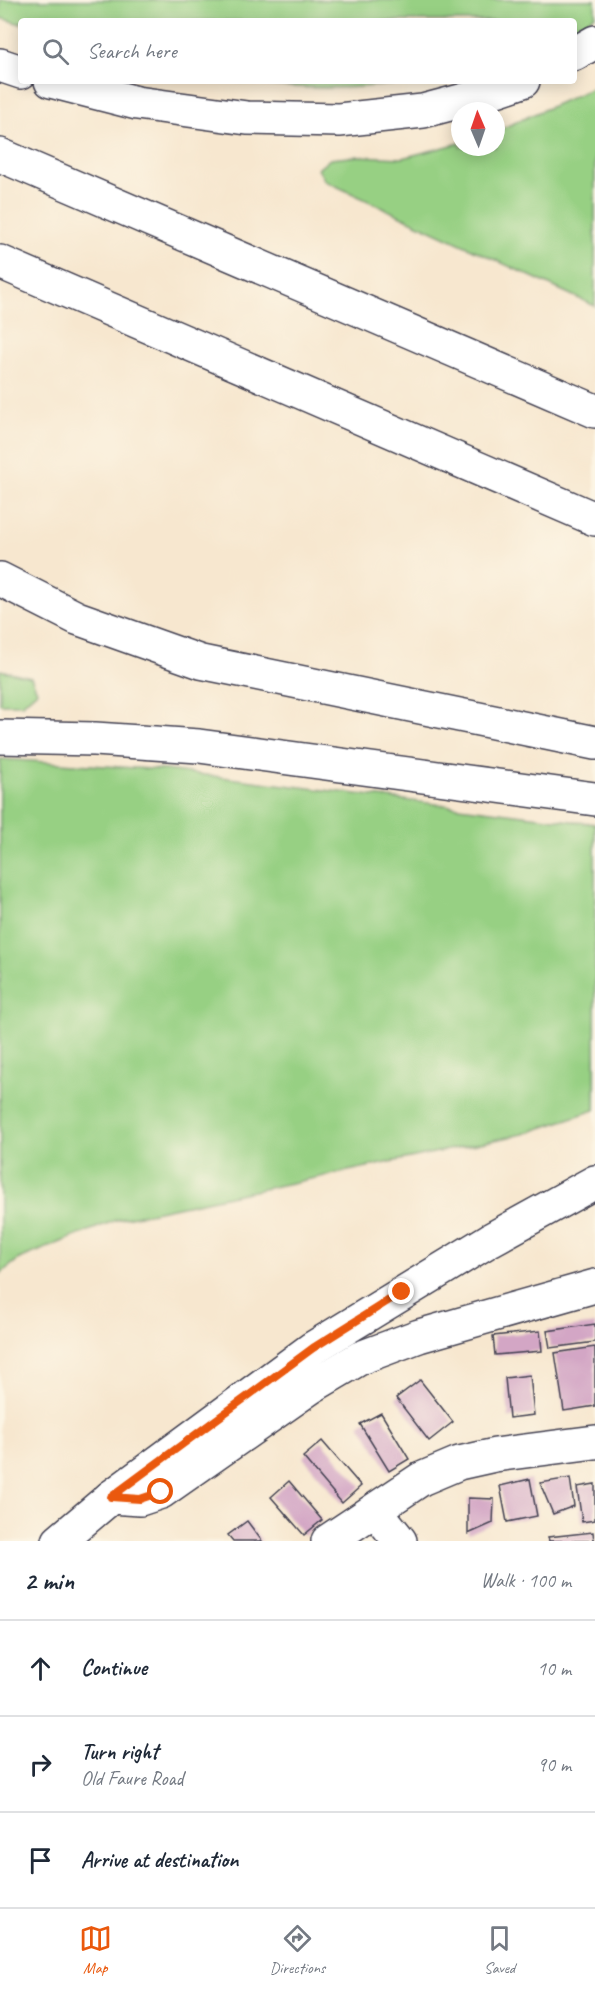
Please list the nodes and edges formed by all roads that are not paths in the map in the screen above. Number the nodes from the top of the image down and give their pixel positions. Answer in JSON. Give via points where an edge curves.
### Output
{"nodes":[{"id":1,"x":595,"y":42,"type":"edge"},
{"id":2,"x":577,"y":52,"type":"edge"},
{"id":3,"x":0,"y":65,"type":"edge"},
{"id":4,"x":18,"y":71,"type":"edge"},
{"id":5,"x":63,"y":84,"type":"edge"},
{"id":6,"x":516,"y":84,"type":"edge"},
{"id":7,"x":0,"y":155,"type":"edge"},
{"id":8,"x":0,"y":262,"type":"edge"},
{"id":9,"x":595,"y":411,"type":"edge"},
{"id":10,"x":595,"y":519,"type":"edge"},
{"id":11,"x":0,"y":579,"type":"edge"},
{"id":12,"x":0,"y":737,"type":"edge"},
{"id":13,"x":595,"y":743,"type":"edge"},
{"id":14,"x":595,"y":799,"type":"edge"},
{"id":15,"x":595,"y":1182,"type":"edge"},
{"id":16,"x":595,"y":1286,"type":"edge"},
{"id":17,"x":595,"y":1442,"type":"edge"},
{"id":18,"x":111,"y":1497,"type":"junction"},
{"id":19,"x":376,"y":1511,"type":"junction"},
{"id":20,"x":59,"y":1541,"type":"edge"},
{"id":21,"x":328,"y":1541,"type":"edge"},
{"id":22,"x":400,"y":1541,"type":"edge"}],
"edges":[{"from":1,"to":2,"type":"main road"},
{"from":3,"to":4,"type":"main road"},
{"from":5,"to":6,"type":"main road","via":[[137,103],[247,118],[339,120],[423,111]]},
{"from":7,"to":9,"type":"main road"},
{"from":8,"to":10,"type":"main road"},
{"from":11,"to":13,"type":"main road","via":[[77,618],[201,662]]},
{"from":12,"to":14,"type":"main road","via":[[199,746]]},
{"from":15,"to":18,"type":"main road","via":[[490,1240],[313,1348]]},
{"from":16,"to":18,"type":"main road","via":[[419,1336],[360,1358],[311,1387],[161,1492],[140,1499]]},
{"from":17,"to":19,"type":"main road","via":[[459,1463],[421,1479]]},
{"from":18,"to":20,"type":"main road"},
{"from":19,"to":21,"type":"main road"},
{"from":19,"to":22,"type":"main road"}]}
